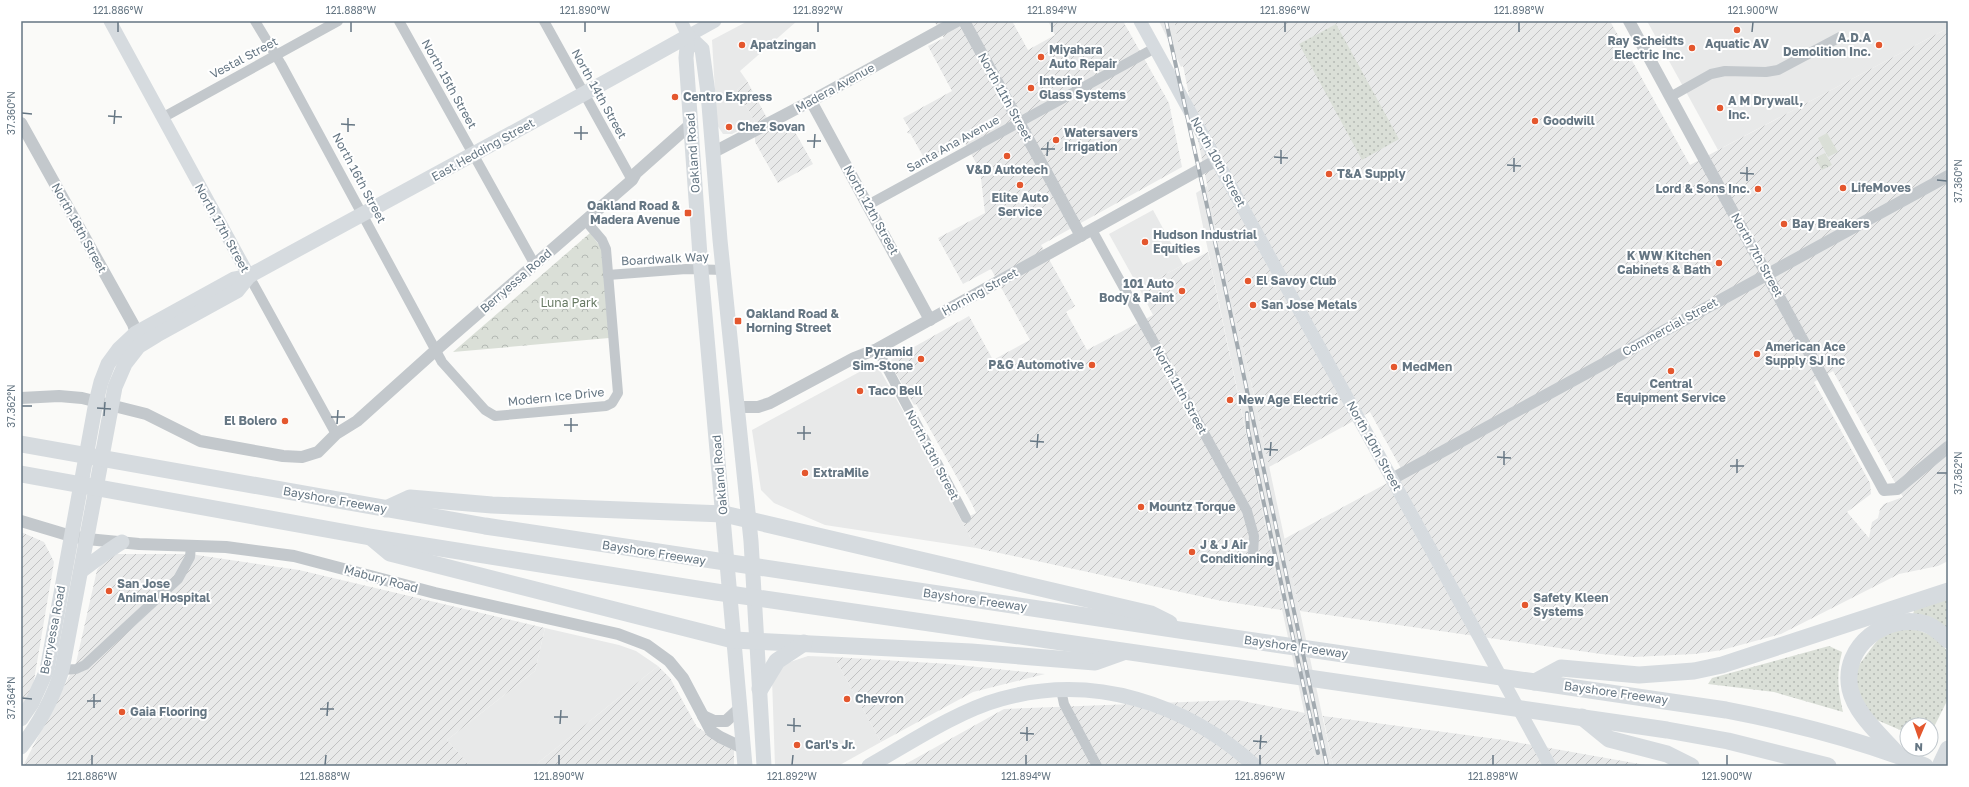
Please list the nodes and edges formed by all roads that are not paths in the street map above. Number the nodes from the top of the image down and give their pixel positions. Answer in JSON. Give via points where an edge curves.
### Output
{"nodes":[{"id":1,"x":110,"y":21,"type":"edge"},
{"id":2,"x":255,"y":21,"type":"edge"},
{"id":3,"x":338,"y":21,"type":"edge"},
{"id":4,"x":399,"y":21,"type":"edge"},
{"id":5,"x":544,"y":21,"type":"edge"},
{"id":6,"x":681,"y":21,"type":"edge"},
{"id":7,"x":715,"y":21,"type":"edge"},
{"id":8,"x":957,"y":21,"type":"edge"},
{"id":9,"x":964,"y":21,"type":"edge"},
{"id":10,"x":1140,"y":21,"type":"edge"},
{"id":11,"x":1629,"y":21,"type":"edge"},
{"id":12,"x":688,"y":36,"type":"junction"},
{"id":13,"x":1840,"y":36,"type":"dead end"},
{"id":14,"x":1155,"y":48,"type":"junction"},
{"id":15,"x":276,"y":56,"type":"junction"},
{"id":16,"x":584,"y":95,"type":"junction"},
{"id":17,"x":1670,"y":96,"type":"junction"},
{"id":18,"x":811,"y":101,"type":"junction"},
{"id":19,"x":162,"y":118,"type":"junction"},
{"id":20,"x":21,"y":123,"type":"edge"},
{"id":21,"x":1020,"y":123,"type":"junction"},
{"id":22,"x":691,"y":124,"type":"junction"},
{"id":23,"x":712,"y":153,"type":"junction"},
{"id":24,"x":473,"y":155,"type":"junction"},
{"id":25,"x":1217,"y":160,"type":"junction"},
{"id":26,"x":1948,"y":176,"type":"edge"},
{"id":27,"x":632,"y":180,"type":"junction"},
{"id":28,"x":868,"y":205,"type":"junction"},
{"id":29,"x":364,"y":215,"type":"junction"},
{"id":30,"x":585,"y":220,"type":"junction"},
{"id":31,"x":1092,"y":230,"type":"junction"},
{"id":32,"x":1081,"y":236,"type":"junction"},
{"id":33,"x":535,"y":265,"type":"junction"},
{"id":34,"x":701,"y":270,"type":"junction"},
{"id":35,"x":724,"y":270,"type":"junction"},
{"id":36,"x":1767,"y":273,"type":"junction"},
{"id":37,"x":608,"y":275,"type":"junction"},
{"id":38,"x":249,"y":276,"type":"junction"},
{"id":39,"x":930,"y":320,"type":"junction"},
{"id":40,"x":136,"y":333,"type":"junction"},
{"id":41,"x":877,"y":349,"type":"junction"},
{"id":42,"x":436,"y":350,"type":"junction"},
{"id":43,"x":21,"y":397,"type":"edge"},
{"id":44,"x":96,"y":402,"type":"junction"},
{"id":45,"x":112,"y":405,"type":"junction"},
{"id":46,"x":737,"y":407,"type":"junction"},
{"id":47,"x":336,"y":434,"type":"junction"},
{"id":48,"x":21,"y":444,"type":"edge"},
{"id":49,"x":1948,"y":447,"type":"edge"},
{"id":50,"x":21,"y":474,"type":"edge"},
{"id":51,"x":1392,"y":479,"type":"junction"},
{"id":52,"x":386,"y":509,"type":"junction"},
{"id":53,"x":724,"y":514,"type":"junction"},
{"id":54,"x":747,"y":518,"type":"junction"},
{"id":55,"x":966,"y":518,"type":"dead end"},
{"id":56,"x":21,"y":521,"type":"edge"},
{"id":57,"x":71,"y":536,"type":"junction"},
{"id":58,"x":370,"y":537,"type":"junction"},
{"id":59,"x":87,"y":539,"type":"junction"},
{"id":60,"x":122,"y":542,"type":"junction"},
{"id":61,"x":191,"y":546,"type":"junction"},
{"id":62,"x":1253,"y":555,"type":"dead end"},
{"id":63,"x":81,"y":571,"type":"junction"},
{"id":64,"x":1948,"y":592,"type":"edge"},
{"id":65,"x":1186,"y":631,"type":"junction"},
{"id":66,"x":733,"y":635,"type":"junction"},
{"id":67,"x":757,"y":636,"type":"junction"},
{"id":68,"x":1948,"y":640,"type":"edge"},
{"id":69,"x":804,"y":643,"type":"junction"},
{"id":70,"x":1125,"y":651,"type":"junction"},
{"id":71,"x":62,"y":670,"type":"junction"},
{"id":72,"x":1535,"y":682,"type":"junction"},
{"id":73,"x":760,"y":689,"type":"junction"},
{"id":74,"x":1061,"y":690,"type":"junction"},
{"id":75,"x":739,"y":709,"type":"junction"},
{"id":76,"x":704,"y":716,"type":"junction"},
{"id":77,"x":1582,"y":717,"type":"junction"},
{"id":78,"x":21,"y":719,"type":"edge"},
{"id":79,"x":21,"y":747,"type":"edge"},
{"id":80,"x":743,"y":748,"type":"junction"},
{"id":81,"x":1948,"y":749,"type":"edge"},
{"id":82,"x":1898,"y":755,"type":"junction"},
{"id":83,"x":1549,"y":764,"type":"edge"},
{"id":84,"x":745,"y":766,"type":"edge"},
{"id":85,"x":764,"y":766,"type":"edge"},
{"id":86,"x":869,"y":766,"type":"edge"},
{"id":87,"x":1097,"y":766,"type":"edge"},
{"id":88,"x":1255,"y":766,"type":"edge"},
{"id":89,"x":1691,"y":766,"type":"edge"},
{"id":90,"x":1828,"y":766,"type":"edge"},
{"id":91,"x":1925,"y":766,"type":"edge"},
{"id":92,"x":1940,"y":766,"type":"edge"}],
"edges":[{"from":1,"to":19,"type":"main road","name":"North 17th Street"},
{"from":2,"to":15,"type":"street","name":"North 16th Street"},
{"from":3,"to":15,"type":"street","name":"Vestal Street"},
{"from":4,"to":24,"type":"street","name":"North 15th Street"},
{"from":5,"to":16,"type":"street","name":"North 14th Street"},
{"from":6,"to":12,"type":"main road"},
{"from":7,"to":12,"type":"main road","name":"East Hedding Street"},
{"from":8,"to":18,"type":"street","name":"Madera Avenue"},
{"from":9,"to":21,"type":"street","name":"North 11th Street"},
{"from":10,"to":14,"type":"main road","name":"North 10th Street"},
{"from":11,"to":17,"type":"street","name":"North 7th Street"},
{"from":12,"to":16,"type":"main road","name":"East Hedding Street"},
{"from":12,"to":22,"type":"main road","name":"Oakland Road","via":[[686,58]]},
{"from":12,"to":23,"type":"main road","name":"Oakland Road","via":[[702,49]]},
{"from":13,"to":17,"type":"street","via":[[1778,70],[1725,71],[1711,74]]},
{"from":14,"to":21,"type":"street","name":"Santa Ana Avenue"},
{"from":14,"to":25,"type":"main road","name":"North 10th Street"},
{"from":15,"to":19,"type":"street","name":"Vestal Street"},
{"from":15,"to":29,"type":"street","name":"North 16th Street"},
{"from":16,"to":24,"type":"main road","name":"East Hedding Street"},
{"from":16,"to":27,"type":"street","name":"North 14th Street"},
{"from":17,"to":36,"type":"street","name":"North 7th Street"},
{"from":18,"to":23,"type":"street","name":"Madera Avenue"},
{"from":18,"to":28,"type":"street","name":"North 12th Street"},
{"from":19,"to":38,"type":"main road","name":"North 17th Street"},
{"from":20,"to":40,"type":"street","name":"North 18th Street"},
{"from":21,"to":28,"type":"street","name":"Santa Ana Avenue"},
{"from":21,"to":32,"type":"street","name":"North 11th Street"},
{"from":22,"to":27,"type":"street","name":"Berryessa Road","via":[[636,173]]},
{"from":22,"to":34,"type":"main road","name":"Oakland Road"},
{"from":23,"to":35,"type":"main road","name":"Oakland Road"},
{"from":24,"to":29,"type":"main road","name":"East Hedding Street"},
{"from":24,"to":33,"type":"street","name":"North 15th Street"},
{"from":25,"to":31,"type":"street","name":"Horning Street"},
{"from":25,"to":51,"type":"main road","name":"North 10th Street"},
{"from":26,"to":36,"type":"street","name":"Commercial Street"},
{"from":27,"to":30,"type":"street","name":"Berryessa Road"},
{"from":28,"to":39,"type":"street","name":"North 12th Street"},
{"from":29,"to":38,"type":"main road","name":"East Hedding Street"},
{"from":29,"to":42,"type":"street","name":"North 16th Street"},
{"from":30,"to":33,"type":"street","name":"Berryessa Road"},
{"from":30,"to":37,"type":"street","name":"Modern Ice Drive","via":[[604,244]]},
{"from":31,"to":32,"type":"street","name":"Horning Street"},
{"from":31,"to":62,"type":"street","name":"North 11th Street","via":[[1247,511],[1254,536]]},
{"from":32,"to":39,"type":"street","name":"Horning Street"},
{"from":33,"to":42,"type":"street","name":"Berryessa Road"},
{"from":34,"to":35,"type":"street","name":"Boardwalk Way"},
{"from":34,"to":37,"type":"street","name":"Boardwalk Way"},
{"from":34,"to":53,"type":"main road","name":"Oakland Road"},
{"from":35,"to":46,"type":"main road","name":"Oakland Road"},
{"from":36,"to":49,"type":"street","name":"North 7th Street","via":[[1884,490],[1897,489]]},
{"from":36,"to":51,"type":"street","name":"Commercial Street"},
{"from":37,"to":42,"type":"street","name":"Modern Ice Drive","via":[[618,393],[612,403],[606,406],[496,416],[485,410],[442,362]]},
{"from":38,"to":40,"type":"main road","name":"East Hedding Street","via":[[234,279]]},
{"from":38,"to":45,"type":"main road","name":"East Hedding Street","via":[[237,291],[140,346],[121,370]]},
{"from":38,"to":47,"type":"street","name":"North 17th Street"},
{"from":39,"to":41,"type":"street","name":"Horning Street"},
{"from":40,"to":44,"type":"main road","name":"East Hedding Street","via":[[108,364]]},
{"from":41,"to":46,"type":"street","name":"Horning Street","via":[[854,358],[770,403],[758,407]]},
{"from":41,"to":55,"type":"street","name":"North 13th Street"},
{"from":42,"to":47,"type":"street","name":"Berryessa Road","via":[[357,421]]},
{"from":43,"to":44,"type":"street","name":"Berryessa Road","via":[[59,396]]},
{"from":44,"to":45,"type":"street","name":"Berryessa Road"},
{"from":44,"to":57,"type":"main road","name":"East Hedding Street"},
{"from":45,"to":47,"type":"street","name":"Berryessa Road","via":[[146,414],[200,441],[283,456],[302,458],[318,452]]},
{"from":45,"to":59,"type":"main road","name":"East Hedding Street"},
{"from":46,"to":54,"type":"main road","name":"Oakland Road"},
{"from":48,"to":52,"type":"highway","name":"Bayshore Freeway"},
{"from":50,"to":58,"type":"highway"},
{"from":51,"to":83,"type":"main road","name":"North 10th Street"},
{"from":52,"to":53,"type":"highway","via":[[410,498],[492,505]]},
{"from":52,"to":65,"type":"highway","name":"Bayshore Freeway","via":[[699,560]]},
{"from":53,"to":54,"type":"highway"},
{"from":53,"to":66,"type":"main road","name":"Oakland Road"},
{"from":54,"to":65,"type":"highway","via":[[1151,614]]},
{"from":54,"to":67,"type":"main road","name":"Oakland Road","via":[[751,541]]},
{"from":56,"to":57,"type":"street","name":"Mabury Road"},
{"from":57,"to":59,"type":"street","name":"Mabury Road"},
{"from":57,"to":78,"type":"main road","name":"Berryessa Road","via":[[47,670],[32,703]]},
{"from":58,"to":66,"type":"highway","via":[[390,553]]},
{"from":58,"to":70,"type":"highway","via":[[716,592]]},
{"from":59,"to":60,"type":"street","name":"Mabury Road"},
{"from":59,"to":63,"type":"main road","name":"Berryessa Road"},
{"from":60,"to":61,"type":"street","name":"Mabury Road"},
{"from":60,"to":63,"type":"main road"},
{"from":61,"to":71,"type":"street","name":"Berryessa Road","via":[[190,557],[178,579],[149,607],[85,665]]},
{"from":61,"to":76,"type":"street","name":"Mabury Road","via":[[226,547],[294,556],[436,593],[618,634],[647,645],[669,661],[683,678]]},
{"from":63,"to":71,"type":"main road","name":"Berryessa Road"},
{"from":64,"to":72,"type":"highway","via":[[1722,665],[1694,671],[1639,675],[1561,668]]},
{"from":65,"to":72,"type":"highway","name":"Bayshore Freeway"},
{"from":66,"to":67,"type":"highway"},
{"from":66,"to":75,"type":"main road","name":"Oakland Road"},
{"from":67,"to":69,"type":"highway"},
{"from":67,"to":73,"type":"main road","name":"Oakland Road"},
{"from":68,"to":82,"type":"highway","via":[[1926,624],[1908,621],[1889,624],[1865,640],[1853,656],[1850,688],[1854,701]]},
{"from":69,"to":70,"type":"highway","via":[[1095,662]]},
{"from":69,"to":73,"type":"highway","via":[[777,661]]},
{"from":70,"to":77,"type":"highway"},
{"from":71,"to":79,"type":"main road","name":"Berryessa Road","via":[[56,689],[42,716]]},
{"from":72,"to":82,"type":"highway","name":"Bayshore Freeway","via":[[1647,697],[1780,720]]},
{"from":73,"to":85,"type":"main road","name":"Oakland Road"},
{"from":74,"to":86,"type":"main road","via":[[1000,699],[969,711]]},
{"from":74,"to":87,"type":"street","via":[[1064,704]]},
{"from":74,"to":88,"type":"main road","via":[[1128,696],[1176,713],[1225,741]]},
{"from":75,"to":76,"type":"street","via":[[726,721],[714,721]]},
{"from":75,"to":80,"type":"main road","name":"Oakland Road"},
{"from":76,"to":80,"type":"street","name":"Mabury Road","via":[[711,731]]},
{"from":77,"to":89,"type":"highway","via":[[1608,739],[1667,754]]},
{"from":77,"to":90,"type":"highway","via":[[1728,741]]},
{"from":80,"to":84,"type":"main road","name":"Oakland Road"},
{"from":81,"to":92,"type":"highway"},
{"from":82,"to":91,"type":"highway","name":"Bayshore Freeway"}]}
